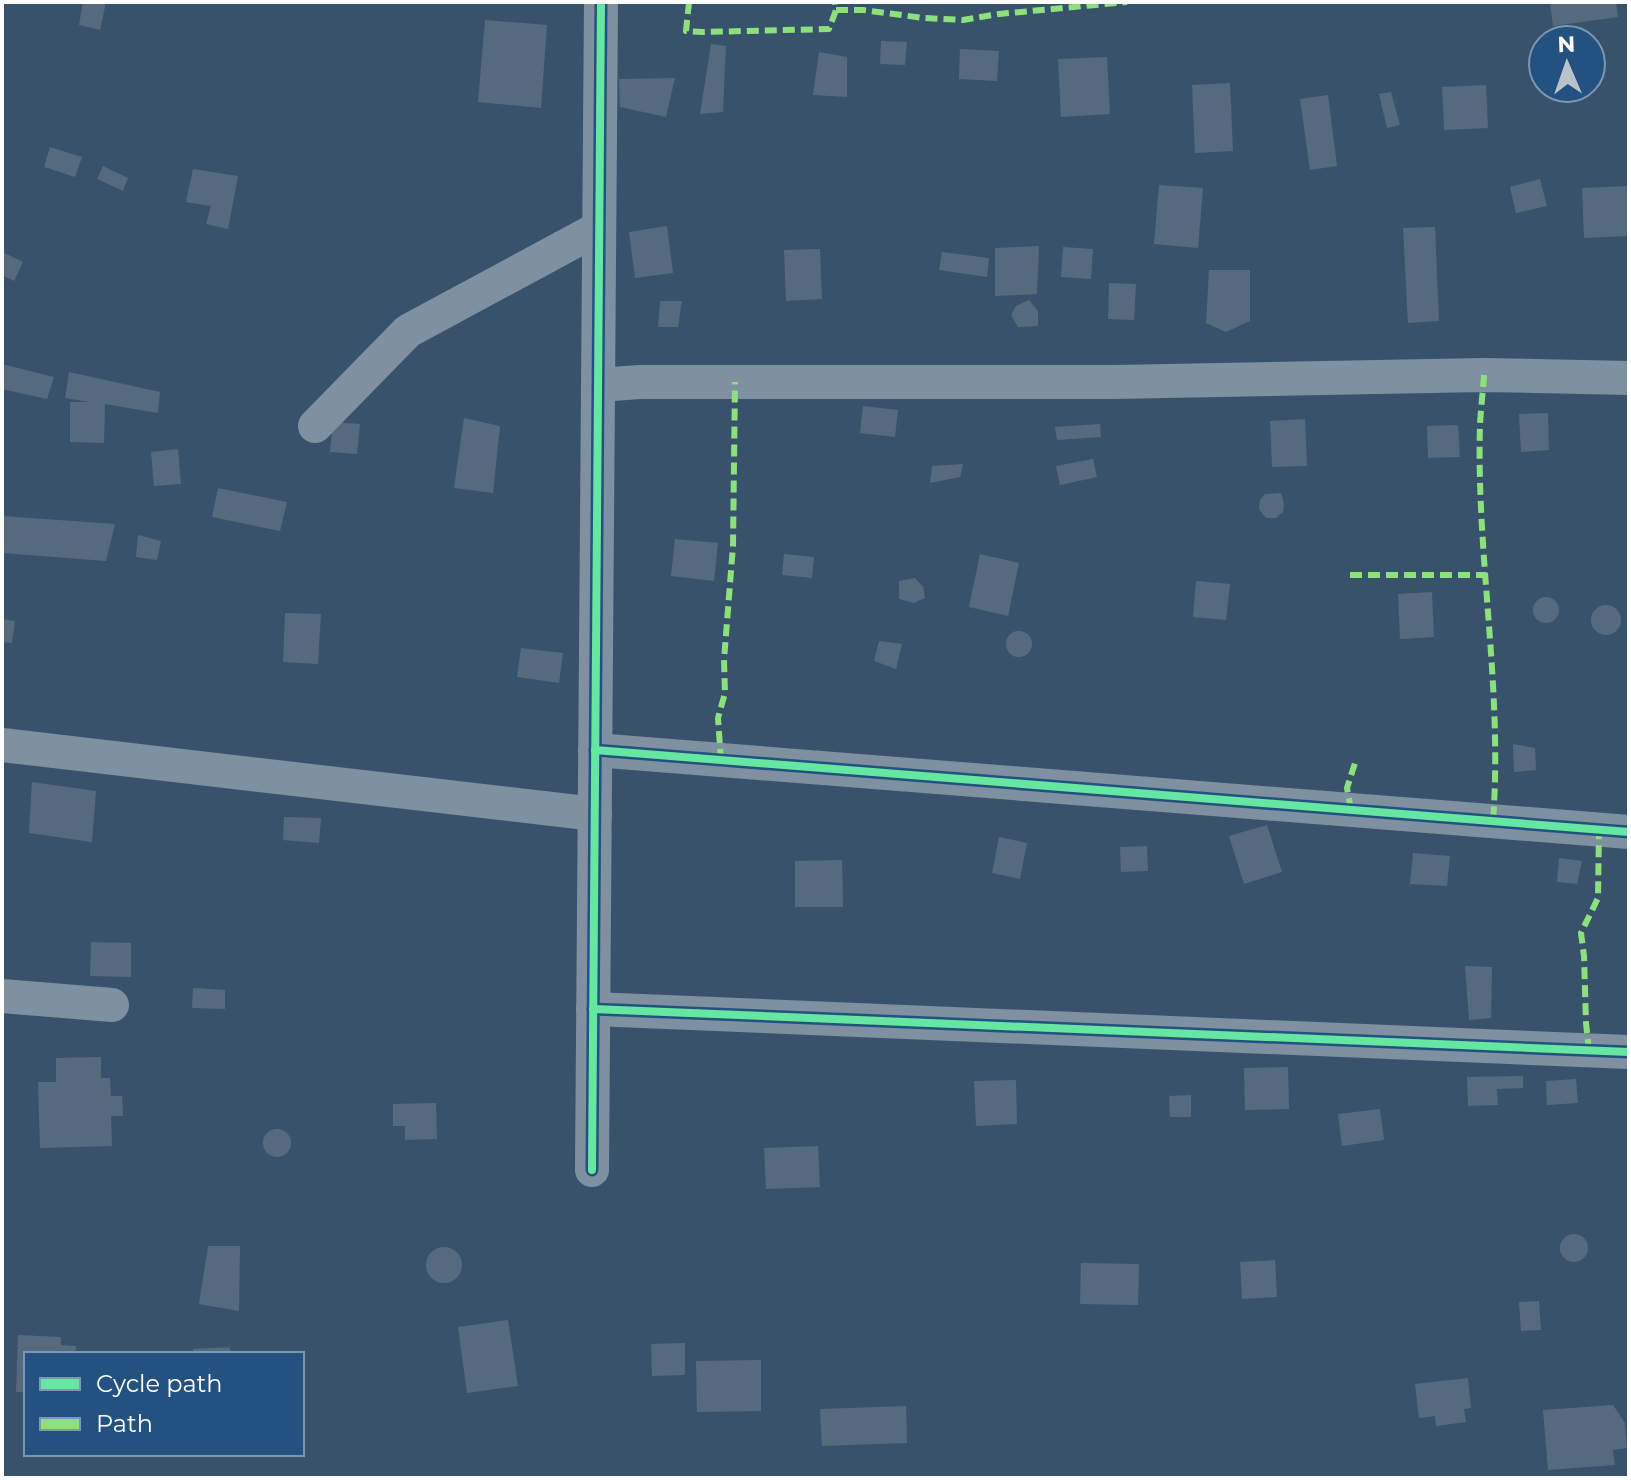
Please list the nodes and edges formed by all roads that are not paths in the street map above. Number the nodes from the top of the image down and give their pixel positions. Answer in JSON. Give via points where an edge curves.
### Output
{"nodes":[{"id":1,"x":601,"y":2,"type":"edge"},
{"id":2,"x":599,"y":228,"type":"junction"},
{"id":3,"x":1629,"y":378,"type":"edge"},
{"id":4,"x":598,"y":385,"type":"junction"},
{"id":5,"x":315,"y":426,"type":"dead end"},
{"id":6,"x":2,"y":745,"type":"edge"},
{"id":7,"x":595,"y":750,"type":"junction"},
{"id":8,"x":595,"y":814,"type":"junction"},
{"id":9,"x":1629,"y":832,"type":"edge"},
{"id":10,"x":2,"y":996,"type":"edge"},
{"id":11,"x":112,"y":1005,"type":"dead end"},
{"id":12,"x":593,"y":1009,"type":"junction"},
{"id":13,"x":1629,"y":1052,"type":"edge"},
{"id":14,"x":592,"y":1170,"type":"dead end"}],
"edges":[{"from":1,"to":2,"type":"street"},
{"from":2,"to":4,"type":"street"},
{"from":2,"to":5,"type":"street","via":[[408,331]]},
{"from":3,"to":4,"type":"street"},
{"from":4,"to":7,"type":"street"},
{"from":6,"to":8,"type":"street"},
{"from":7,"to":8,"type":"street"},
{"from":7,"to":9,"type":"street"},
{"from":8,"to":12,"type":"street"},
{"from":10,"to":11,"type":"street"},
{"from":12,"to":13,"type":"street"},
{"from":12,"to":14,"type":"street"}]}
